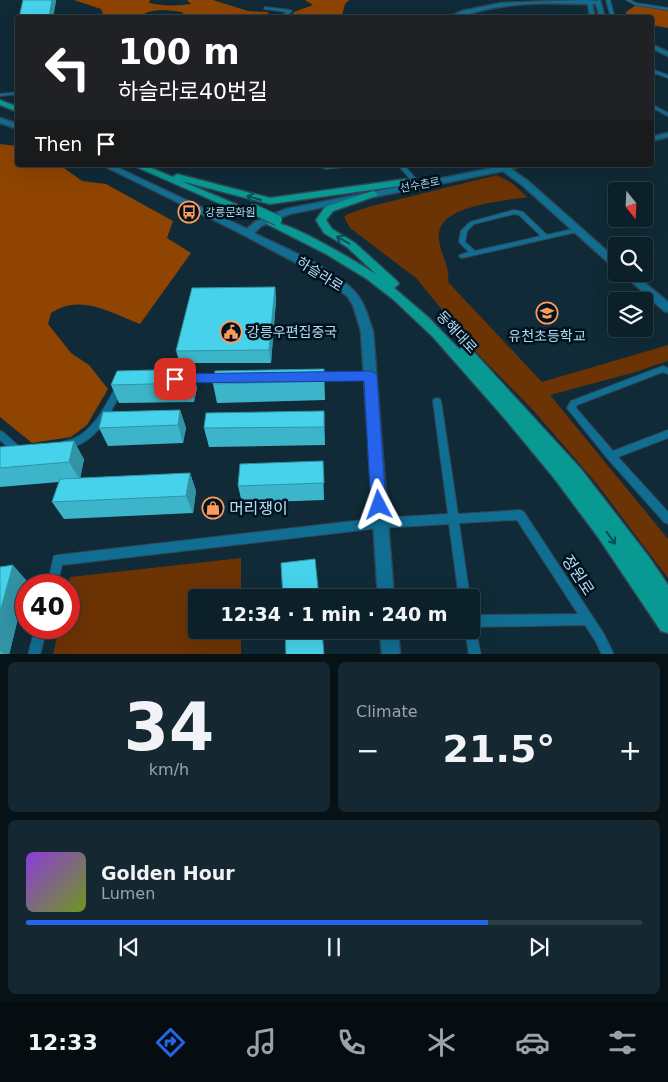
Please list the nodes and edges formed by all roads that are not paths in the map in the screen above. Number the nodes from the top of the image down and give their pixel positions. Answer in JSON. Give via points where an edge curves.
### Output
{"nodes":[{"id":1,"x":608,"y":0,"type":"edge"},
{"id":2,"x":628,"y":0,"type":"edge"},
{"id":3,"x":536,"y":1,"type":"edge"},
{"id":4,"x":572,"y":2,"type":"junction"},
{"id":5,"x":588,"y":2,"type":"edge"},
{"id":6,"x":598,"y":3,"type":"edge"},
{"id":7,"x":265,"y":8,"type":"dead end"},
{"id":8,"x":668,"y":8,"type":"edge"},
{"id":9,"x":472,"y":9,"type":"junction"},
{"id":10,"x":591,"y":12,"type":"junction"},
{"id":11,"x":284,"y":15,"type":"edge"},
{"id":12,"x":456,"y":15,"type":"edge"},
{"id":13,"x":461,"y":15,"type":"edge"},
{"id":14,"x":592,"y":15,"type":"edge"},
{"id":15,"x":602,"y":15,"type":"edge"},
{"id":16,"x":612,"y":15,"type":"edge"},
{"id":17,"x":654,"y":47,"type":"edge"},
{"id":18,"x":654,"y":52,"type":"edge"},
{"id":19,"x":668,"y":54,"type":"edge"},
{"id":20,"x":668,"y":58,"type":"edge"},
{"id":21,"x":654,"y":71,"type":"edge"},
{"id":22,"x":668,"y":77,"type":"edge"},
{"id":23,"x":15,"y":94,"type":"edge"},
{"id":24,"x":1,"y":98,"type":"edge"},
{"id":25,"x":654,"y":107,"type":"edge"},
{"id":26,"x":15,"y":108,"type":"edge"},
{"id":27,"x":668,"y":108,"type":"edge"},
{"id":28,"x":659,"y":110,"type":"junction"},
{"id":29,"x":654,"y":111,"type":"edge"},
{"id":30,"x":668,"y":115,"type":"edge"},
{"id":31,"x":0,"y":120,"type":"edge"},
{"id":32,"x":15,"y":126,"type":"edge"},
{"id":33,"x":668,"y":130,"type":"edge"},
{"id":34,"x":654,"y":133,"type":"edge"},
{"id":35,"x":668,"y":135,"type":"edge"},
{"id":36,"x":654,"y":138,"type":"edge"},
{"id":37,"x":110,"y":167,"type":"edge"},
{"id":38,"x":141,"y":167,"type":"edge"},
{"id":39,"x":154,"y":167,"type":"edge"},
{"id":40,"x":402,"y":167,"type":"edge"},
{"id":41,"x":484,"y":167,"type":"edge"},
{"id":42,"x":504,"y":167,"type":"edge"},
{"id":43,"x":510,"y":167,"type":"edge"},
{"id":44,"x":178,"y":177,"type":"junction"},
{"id":45,"x":410,"y":181,"type":"junction"},
{"id":46,"x":373,"y":194,"type":"junction"},
{"id":47,"x":251,"y":211,"type":"junction"},
{"id":48,"x":275,"y":222,"type":"junction"},
{"id":49,"x":577,"y":230,"type":"junction"},
{"id":50,"x":244,"y":232,"type":"junction"},
{"id":51,"x":546,"y":237,"type":"junction"},
{"id":52,"x":473,"y":253,"type":"junction"},
{"id":53,"x":462,"y":256,"type":"dead end"},
{"id":54,"x":608,"y":257,"type":"edge"},
{"id":55,"x":637,"y":282,"type":"edge"},
{"id":56,"x":393,"y":284,"type":"junction"},
{"id":57,"x":668,"y":308,"type":"edge"},
{"id":58,"x":668,"y":371,"type":"edge"},
{"id":59,"x":370,"y":376,"type":"junction"},
{"id":60,"x":236,"y":378,"type":"edge"},
{"id":61,"x":307,"y":378,"type":"edge"},
{"id":62,"x":125,"y":379,"type":"edge"},
{"id":63,"x":171,"y":379,"type":"edge"},
{"id":64,"x":437,"y":401,"type":"dead end"},
{"id":65,"x":668,"y":434,"type":"edge"},
{"id":66,"x":0,"y":435,"type":"edge"},
{"id":67,"x":55,"y":446,"type":"edge"},
{"id":68,"x":28,"y":450,"type":"edge"},
{"id":69,"x":611,"y":456,"type":"junction"},
{"id":70,"x":666,"y":513,"type":"edge"},
{"id":71,"x":452,"y":519,"type":"junction"},
{"id":72,"x":380,"y":523,"type":"junction"},
{"id":73,"x":55,"y":574,"type":"edge"},
{"id":74,"x":385,"y":589,"type":"edge"},
{"id":75,"x":464,"y":589,"type":"edge"},
{"id":76,"x":668,"y":601,"type":"edge"},
{"id":77,"x":588,"y":620,"type":"junction"},
{"id":78,"x":480,"y":621,"type":"edge"},
{"id":79,"x":668,"y":624,"type":"edge"},
{"id":80,"x":38,"y":639,"type":"edge"},
{"id":81,"x":390,"y":639,"type":"edge"},
{"id":82,"x":472,"y":639,"type":"edge"},
{"id":83,"x":34,"y":654,"type":"edge"},
{"id":84,"x":391,"y":654,"type":"edge"},
{"id":85,"x":475,"y":654,"type":"edge"},
{"id":86,"x":608,"y":654,"type":"edge"}],
"edges":[{"from":1,"to":16,"type":"street"},
{"from":2,"to":8,"type":"street","via":[[635,4]]},
{"from":3,"to":4,"type":"street"},
{"from":3,"to":9,"type":"street"},
{"from":4,"to":5,"type":"street"},
{"from":4,"to":10,"type":"street"},
{"from":5,"to":6,"type":"street"},
{"from":5,"to":10,"type":"street"},
{"from":6,"to":15,"type":"street"},
{"from":7,"to":11,"type":"street","via":[[290,10]]},
{"from":9,"to":12,"type":"street"},
{"from":9,"to":13,"type":"street"},
{"from":10,"to":14,"type":"street"},
{"from":17,"to":19,"type":"street"},
{"from":18,"to":20,"type":"street"},
{"from":21,"to":22,"type":"street"},
{"from":23,"to":24,"type":"street"},
{"from":24,"to":26,"type":"main road"},
{"from":25,"to":28,"type":"street"},
{"from":27,"to":28,"type":"street"},
{"from":28,"to":29,"type":"street"},
{"from":28,"to":30,"type":"street"},
{"from":31,"to":32,"type":"street"},
{"from":33,"to":34,"type":"street"},
{"from":35,"to":36,"type":"street"},
{"from":37,"to":50,"type":"street","name":"하슬라로"},
{"from":38,"to":47,"type":"main road","name":"동해대로"},
{"from":39,"to":44,"type":"main road","name":"동해대로"},
{"from":40,"to":45,"type":"street","name":"선수촌로"},
{"from":41,"to":45,"type":"street","name":"선수촌로"},
{"from":42,"to":46,"type":"street","name":"선수촌로"},
{"from":43,"to":49,"type":"street","name":"선수촌로"},
{"from":45,"to":44,"type":"main road","one_way":true,"via":[[270,201]]},
{"from":44,"to":47,"type":"main road","name":"동해대로"},
{"from":45,"to":50,"type":"street","name":"선수촌로","via":[[280,209],[251,221]]},
{"from":46,"to":50,"type":"street","name":"선수촌로","via":[[286,212]]},
{"from":56,"to":46,"type":"main road","one_way":true,"via":[[351,245],[328,232],[321,220],[329,209]]},
{"from":47,"to":48,"type":"main road","name":"동해대로"},
{"from":48,"to":56,"type":"main road","name":"동해대로","via":[[333,246]]},
{"from":48,"to":79,"type":"main road","name":"동해대로","one_way":true,"via":[[348,261],[385,286],[423,319],[561,473],[634,571]]},
{"from":49,"to":51,"type":"street"},
{"from":49,"to":54,"type":"street","name":"선수촌로"},
{"from":50,"to":59,"type":"street","name":"하슬라로","via":[[327,275],[351,294],[364,316]]},
{"from":51,"to":52,"type":"street"},
{"from":51,"to":52,"type":"street","via":[[514,212],[472,223],[464,231],[462,242]]},
{"from":52,"to":53,"type":"street"},
{"from":55,"to":57,"type":"street"},
{"from":56,"to":76,"type":"main road","name":"동해대로","via":[[452,337],[539,432],[604,510]]},
{"from":58,"to":69,"type":"street","via":[[663,369],[574,403],[571,408]]},
{"from":59,"to":61,"type":"street"},
{"from":59,"to":72,"type":"street","name":"하슬라로"},
{"from":60,"to":63,"type":"street"},
{"from":62,"to":67,"type":"street","via":[[95,429],[73,444]]},
{"from":64,"to":71,"type":"street"},
{"from":65,"to":69,"type":"street"},
{"from":66,"to":68,"type":"street","via":[[20,452]]},
{"from":69,"to":70,"type":"street"},
{"from":71,"to":72,"type":"street"},
{"from":71,"to":75,"type":"street"},
{"from":71,"to":77,"type":"street","name":"정원로","via":[[520,515]]},
{"from":72,"to":73,"type":"street","via":[[58,560]]},
{"from":72,"to":74,"type":"street","name":"하슬라로"},
{"from":77,"to":78,"type":"street"},
{"from":77,"to":86,"type":"street","name":"정원로"},
{"from":80,"to":83,"type":"street"},
{"from":81,"to":84,"type":"street"},
{"from":82,"to":85,"type":"street"}]}
